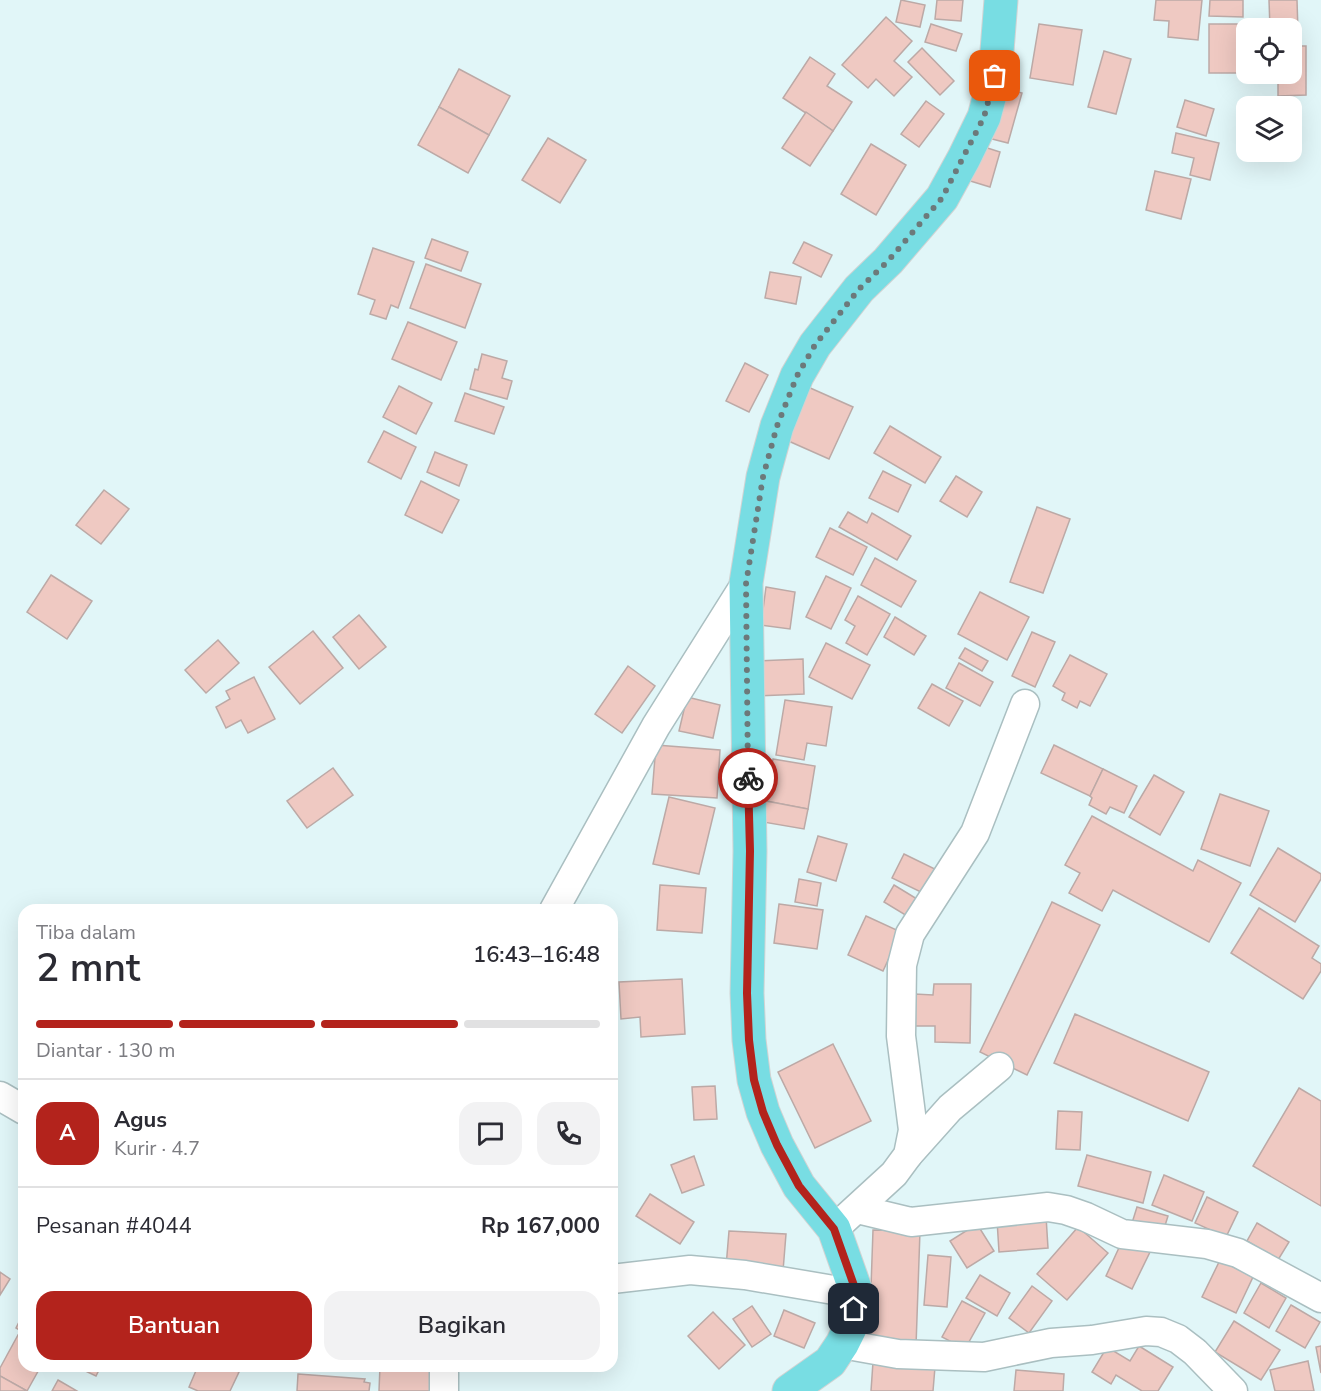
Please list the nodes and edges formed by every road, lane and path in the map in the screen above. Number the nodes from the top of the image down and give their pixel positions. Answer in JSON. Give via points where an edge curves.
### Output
{"nodes":[{"id":1,"x":1001,"y":0,"type":"edge"},
{"id":2,"x":746,"y":584,"type":"junction"},
{"id":3,"x":1025,"y":704,"type":"dead end"},
{"id":4,"x":557,"y":904,"type":"edge"},
{"id":5,"x":999,"y":1067,"type":"dead end"},
{"id":6,"x":0,"y":1095,"type":"edge"},
{"id":7,"x":18,"y":1106,"type":"edge"},
{"id":8,"x":908,"y":1155,"type":"junction"},
{"id":9,"x":845,"y":1219,"type":"junction"},
{"id":10,"x":618,"y":1277,"type":"edge"},
{"id":11,"x":857,"y":1294,"type":"junction"},
{"id":12,"x":1321,"y":1298,"type":"edge"},
{"id":13,"x":842,"y":1344,"type":"junction"},
{"id":14,"x":444,"y":1372,"type":"edge"},
{"id":15,"x":444,"y":1391,"type":"edge"},
{"id":16,"x":789,"y":1391,"type":"edge"},
{"id":17,"x":1233,"y":1391,"type":"edge"}],
"edges":[{"from":1,"to":2,"type":"main road","via":[[995,76],[984,117],[964,158],[942,198],[853,297],[815,345],[797,376],[777,426],[763,477]]},
{"from":2,"to":4,"type":"street","via":[[656,726]]},
{"from":2,"to":9,"type":"main road","via":[[750,851],[747,993],[754,1080],[777,1145],[799,1186]]},
{"from":3,"to":8,"type":"street","via":[[975,833],[910,934],[902,964],[901,1036],[913,1130]]},
{"from":5,"to":8,"type":"street","via":[[950,1108]]},
{"from":6,"to":7,"type":"street"},
{"from":8,"to":9,"type":"street","via":[[894,1174]]},
{"from":9,"to":11,"type":"main road"},
{"from":9,"to":12,"type":"street","via":[[911,1222],[1048,1207],[1066,1210],[1122,1234],[1207,1244],[1238,1253]]},
{"from":10,"to":11,"type":"street","via":[[690,1270]]},
{"from":11,"to":13,"type":"main road","via":[[852,1324]]},
{"from":13,"to":16,"type":"main road","via":[[830,1362]]},
{"from":13,"to":17,"type":"street","via":[[898,1354],[984,1356],[1051,1343],[1161,1332],[1196,1352]]},
{"from":14,"to":15,"type":"street"}]}
